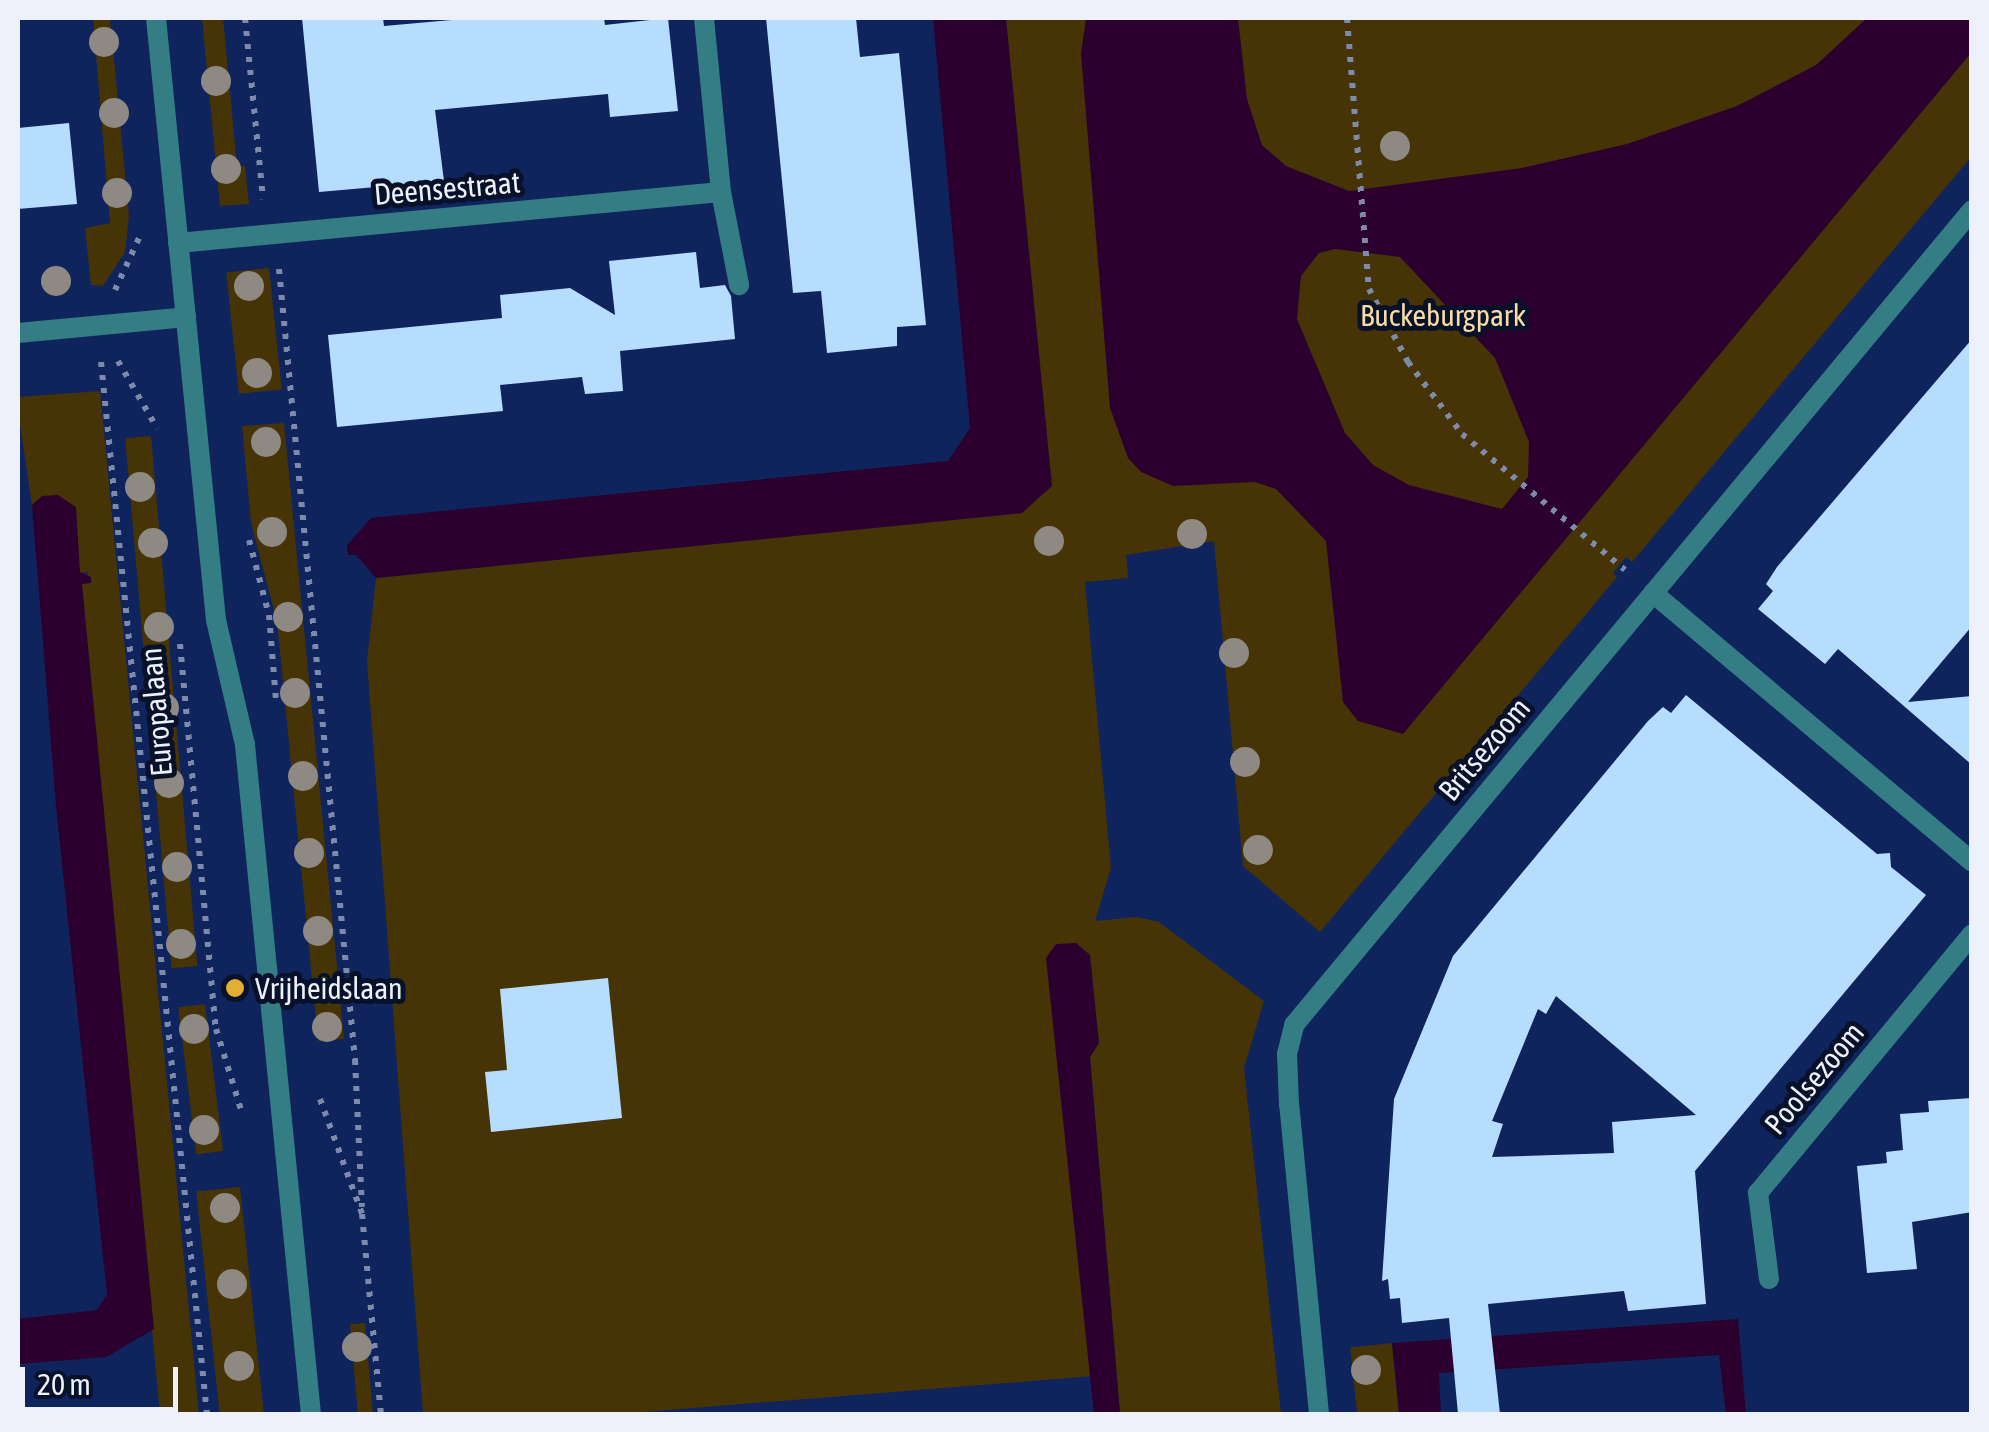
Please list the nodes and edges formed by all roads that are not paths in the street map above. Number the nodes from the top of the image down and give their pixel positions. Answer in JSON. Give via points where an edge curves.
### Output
{"nodes":[{"id":1,"x":156,"y":18,"type":"edge"},
{"id":2,"x":704,"y":18,"type":"edge"},
{"id":3,"x":721,"y":192,"type":"junction"},
{"id":4,"x":1972,"y":210,"type":"edge"},
{"id":5,"x":178,"y":243,"type":"junction"},
{"id":6,"x":739,"y":285,"type":"dead end"},
{"id":7,"x":186,"y":317,"type":"junction"},
{"id":8,"x":18,"y":333,"type":"edge"},
{"id":9,"x":1653,"y":594,"type":"junction"},
{"id":10,"x":1972,"y":862,"type":"edge"},
{"id":11,"x":1972,"y":934,"type":"edge"},
{"id":12,"x":1769,"y":1280,"type":"dead end"},
{"id":13,"x":310,"y":1414,"type":"edge"},
{"id":14,"x":1319,"y":1414,"type":"edge"}],
"edges":[{"from":1,"to":5,"type":"street"},
{"from":2,"to":3,"type":"street"},
{"from":3,"to":5,"type":"street","name":"Deensestraat"},
{"from":3,"to":6,"type":"street"},
{"from":4,"to":9,"type":"street","name":"Britsezoom"},
{"from":5,"to":7,"type":"street"},
{"from":7,"to":8,"type":"street"},
{"from":7,"to":13,"type":"street","via":[[216,620],[244,745]]},
{"from":9,"to":10,"type":"street"},
{"from":9,"to":14,"type":"street","name":"Britsezoom","via":[[1294,1025],[1287,1054],[1289,1106]]},
{"from":11,"to":12,"type":"street","name":"Poolsezoom","via":[[1758,1193]]}]}
